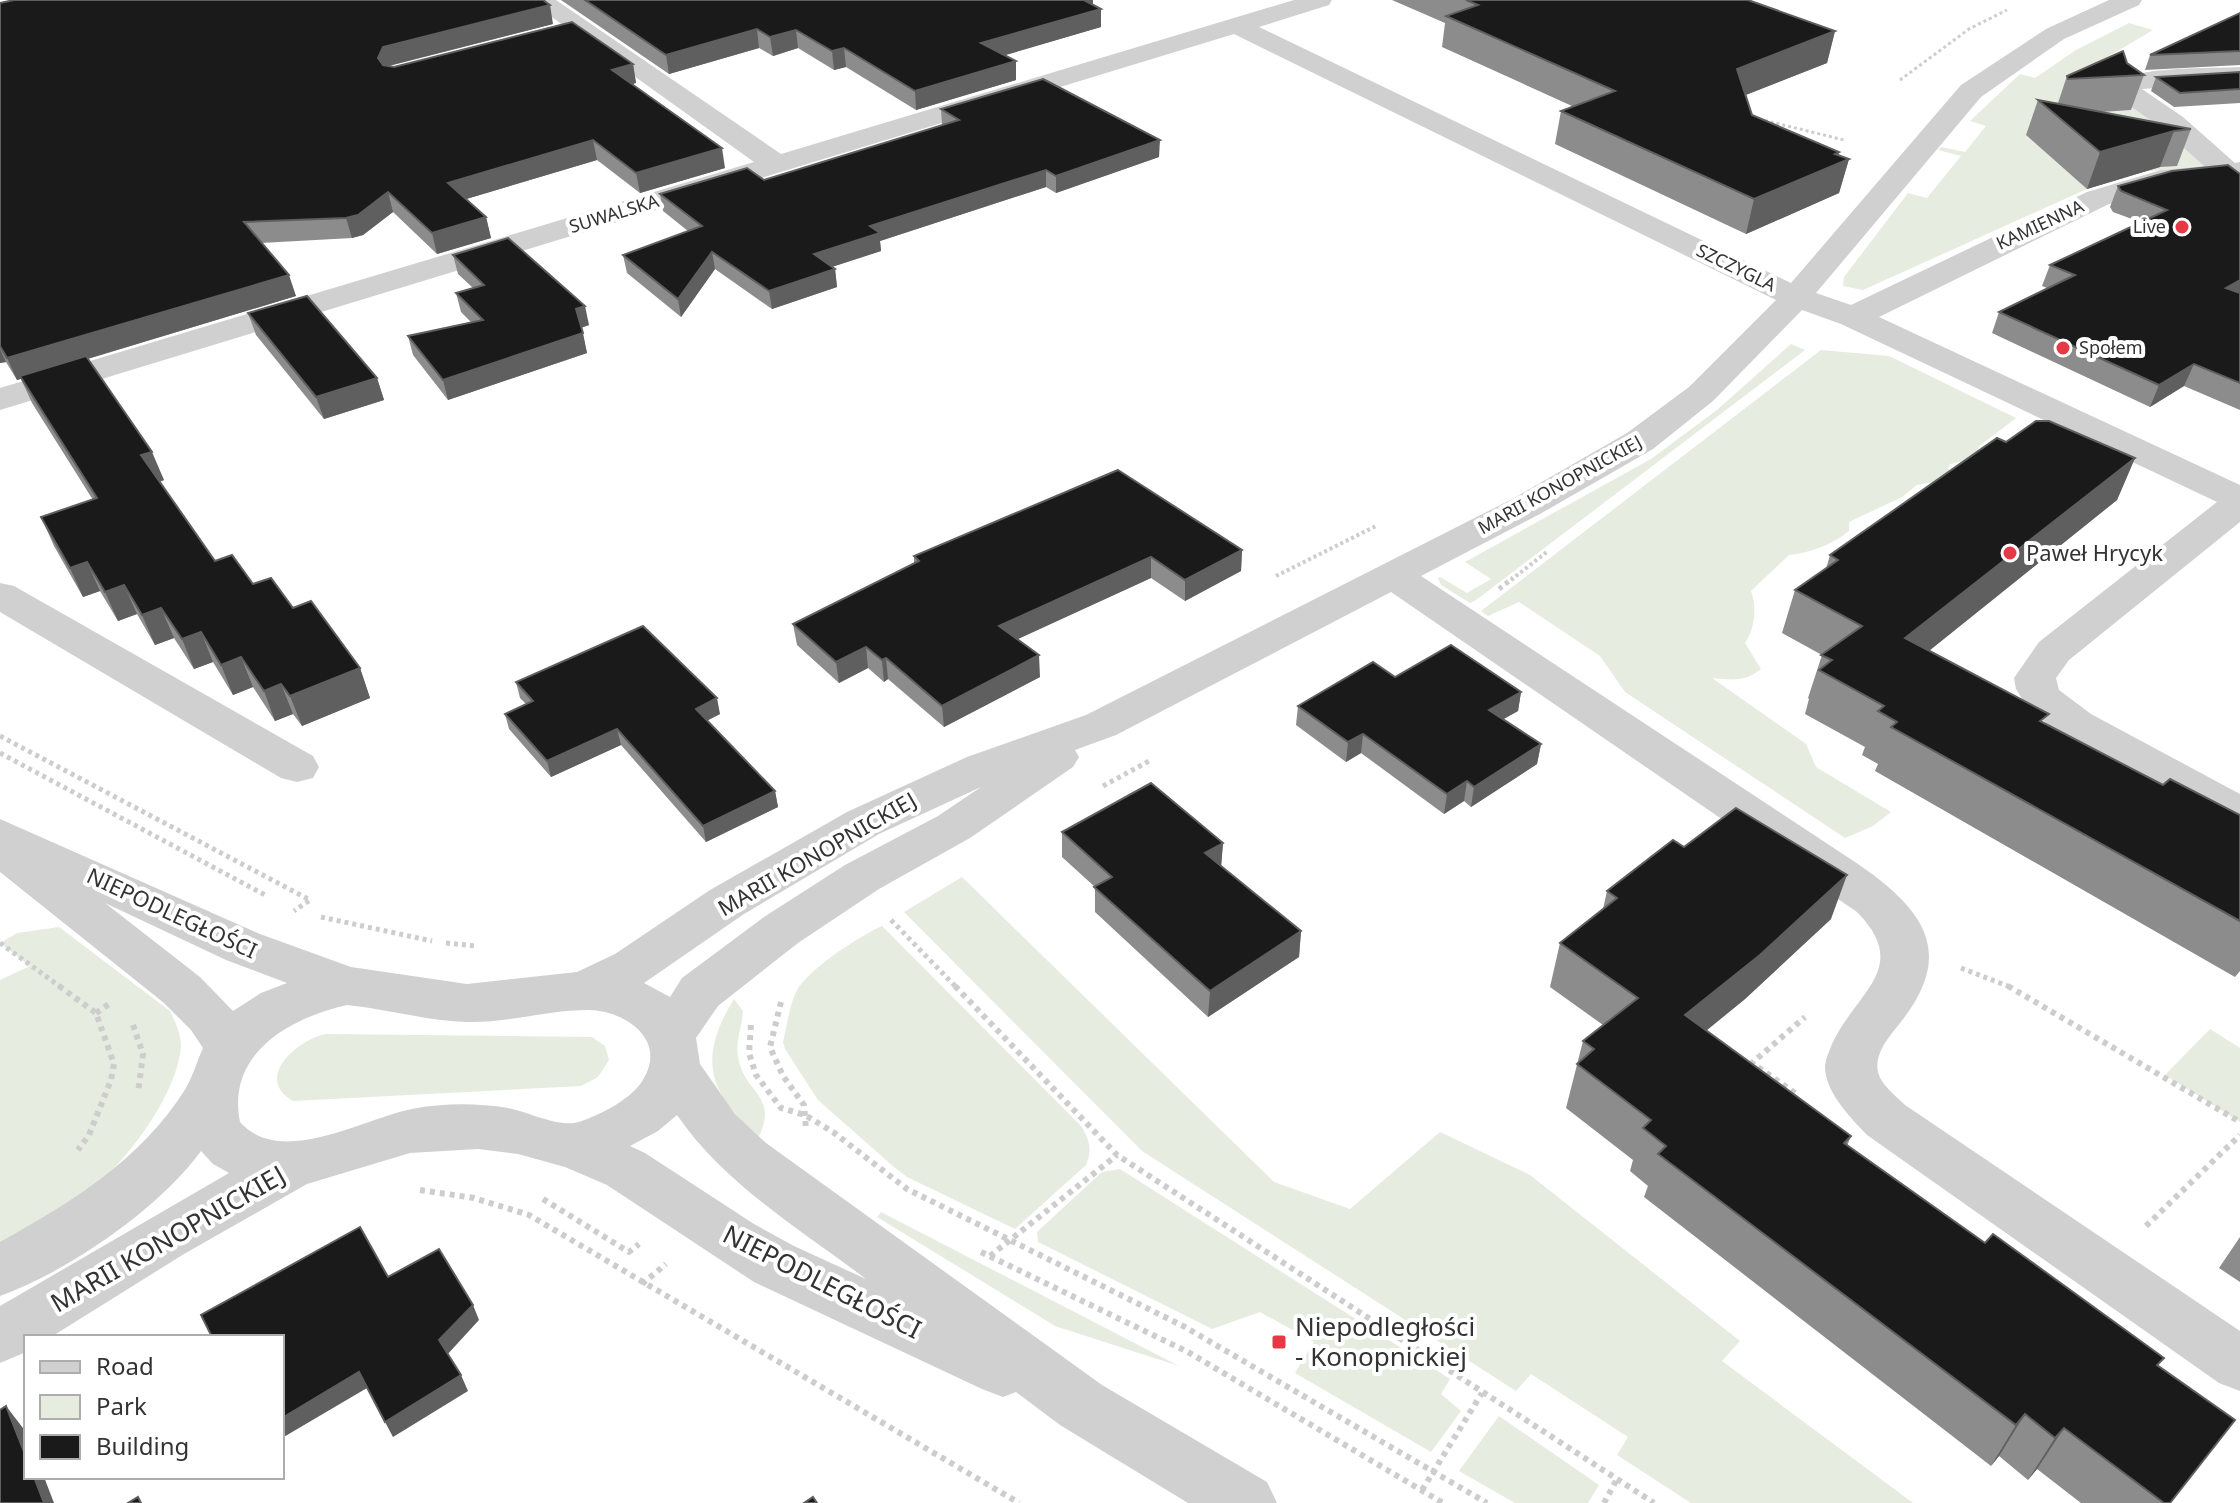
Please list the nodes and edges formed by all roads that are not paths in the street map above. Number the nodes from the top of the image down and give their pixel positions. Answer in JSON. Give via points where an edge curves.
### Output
{"nodes":[{"id":1,"x":540,"y":0,"type":"edge"},
{"id":2,"x":1320,"y":0,"type":"edge"},
{"id":3,"x":2130,"y":0,"type":"edge"},
{"id":4,"x":1237,"y":26,"type":"junction"},
{"id":5,"x":580,"y":28,"type":"junction"},
{"id":6,"x":550,"y":36,"type":"edge"},
{"id":7,"x":2240,"y":75,"type":"edge"},
{"id":8,"x":778,"y":165,"type":"junction"},
{"id":9,"x":2234,"y":172,"type":"edge"},
{"id":10,"x":1795,"y":297,"type":"junction"},
{"id":11,"x":1853,"y":317,"type":"junction"},
{"id":12,"x":0,"y":399,"type":"edge"},
{"id":13,"x":2240,"y":501,"type":"edge"},
{"id":14,"x":1393,"y":575,"type":"junction"},
{"id":15,"x":0,"y":595,"type":"edge"},
{"id":16,"x":1101,"y":725,"type":"junction"},
{"id":17,"x":297,"y":767,"type":"dead end"},
{"id":18,"x":2240,"y":814,"type":"edge"},
{"id":19,"x":0,"y":835,"type":"edge"},
{"id":20,"x":0,"y":846,"type":"edge"},
{"id":21,"x":347,"y":986,"type":"junction"},
{"id":22,"x":589,"y":988,"type":"junction"},
{"id":23,"x":673,"y":1052,"type":"junction"},
{"id":24,"x":220,"y":1070,"type":"junction"},
{"id":25,"x":571,"y":1145,"type":"junction"},
{"id":26,"x":295,"y":1164,"type":"junction"},
{"id":27,"x":0,"y":1271,"type":"edge"},
{"id":28,"x":0,"y":1337,"type":"edge"},
{"id":29,"x":2240,"y":1364,"type":"edge"},
{"id":30,"x":1081,"y":1405,"type":"junction"},
{"id":31,"x":1245,"y":1503,"type":"edge"}],
"edges":[{"from":1,"to":5,"type":"street"},
{"from":2,"to":4,"type":"street","name":"SUWALSKA"},
{"from":3,"to":10,"type":"street","name":"MARII KONOPNICKIEJ","via":[[2055,34],[1971,91]]},
{"from":4,"to":8,"type":"street","name":"SUWALSKA"},
{"from":4,"to":10,"type":"street","name":"SZCZYGLA"},
{"from":5,"to":6,"type":"street"},
{"from":5,"to":8,"type":"street"},
{"from":7,"to":9,"type":"street","via":[[2137,81],[2126,90]]},
{"from":8,"to":12,"type":"street","name":"SUWALSKA"},
{"from":9,"to":11,"type":"street","name":"KAMIENNA","via":[[2161,179],[2098,198]]},
{"from":10,"to":11,"type":"street","name":"SZCZYGLA"},
{"from":10,"to":14,"type":"street","name":"MARII KONOPNICKIEJ","via":[[1731,368],[1640,441]]},
{"from":11,"to":13,"type":"street","name":"SZCZYGLA"},
{"from":13,"to":18,"type":"street","via":[[2054,651],[2035,678],[2044,700],[2076,724]]},
{"from":14,"to":16,"type":"street","name":"MARII KONOPNICKIEJ"},
{"from":14,"to":29,"type":"street","via":[[1886,910],[1907,948],[1906,965],[1899,985],[1859,1041],[1851,1062],[1858,1086],[1886,1120]]},
{"from":15,"to":17,"type":"street"},
{"from":16,"to":22,"type":"street","name":"MARII KONOPNICKIEJ","via":[[983,768],[863,823],[727,902],[633,967]]},
{"from":16,"to":23,"type":"street","name":"MARII KONOPNICKIEJ","via":[[966,820],[862,877],[781,930],[700,992]]},
{"from":19,"to":21,"type":"street","name":"NIEPODLEGŁOŚCI","via":[[243,947]]},
{"from":20,"to":24,"type":"street","name":"NIEPODLEGŁOŚCI","via":[[209,1016]]},
{"from":21,"to":22,"type":"street","via":[[465,1003],[515,1001]]},
{"from":21,"to":24,"type":"street","via":[[271,1011],[252,1024]]},
{"from":22,"to":23,"type":"street","name":"NIEPODLEGŁOŚCI","via":[[635,1000],[662,1021]]},
{"from":23,"to":25,"type":"street","name":"MARII KONOPNICKIEJ","via":[[669,1085],[659,1100],[605,1134]]},
{"from":23,"to":30,"type":"street","name":"NIEPODLEGŁOŚCI","via":[[716,1129],[747,1159]]},
{"from":24,"to":26,"type":"street","via":[[212,1119],[224,1142],[249,1159]]},
{"from":24,"to":27,"type":"street","via":[[157,1165],[85,1223]]},
{"from":25,"to":26,"type":"street","name":"NIEPODLEGŁOŚCI","via":[[498,1128],[438,1127]]},
{"from":25,"to":30,"type":"street","name":"NIEPODLEGŁOŚCI","via":[[626,1169],[787,1270]]},
{"from":26,"to":28,"type":"street","name":"MARII KONOPNICKIEJ"},
{"from":30,"to":31,"type":"street","name":"NIEPODLEGŁOŚCI"}]}
